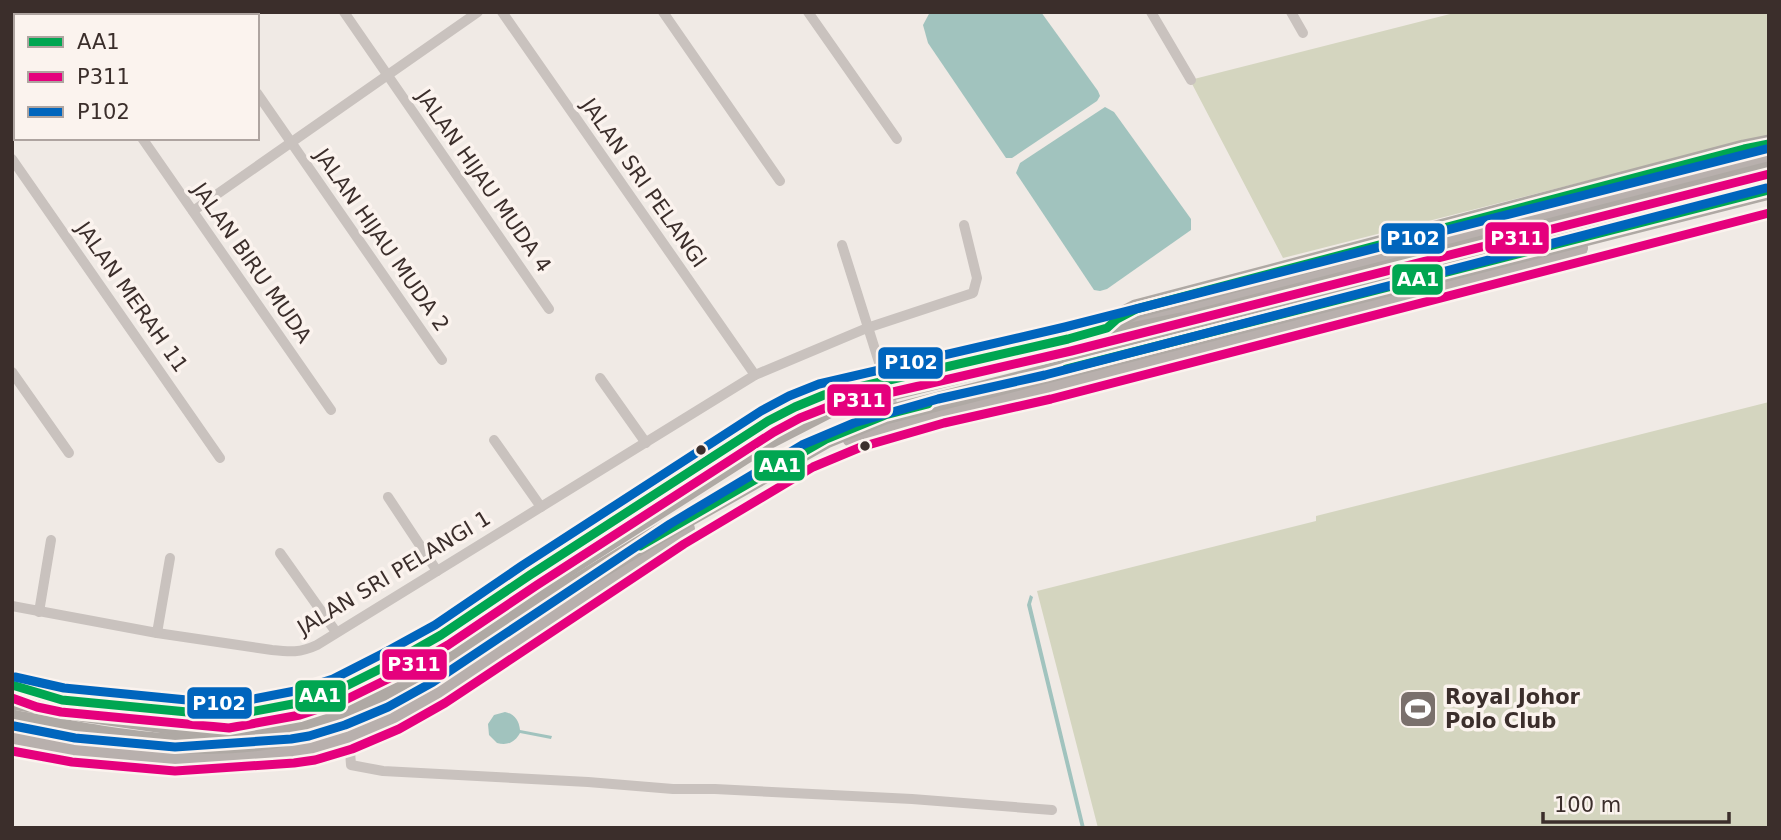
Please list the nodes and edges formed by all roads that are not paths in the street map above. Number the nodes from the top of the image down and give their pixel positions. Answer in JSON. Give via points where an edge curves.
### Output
{"nodes":[{"id":1,"x":344,"y":12,"type":"edge"},
{"id":2,"x":478,"y":12,"type":"edge"},
{"id":3,"x":502,"y":12,"type":"edge"},
{"id":4,"x":663,"y":12,"type":"edge"},
{"id":5,"x":807,"y":12,"type":"edge"},
{"id":6,"x":1151,"y":12,"type":"edge"},
{"id":7,"x":1291,"y":12,"type":"edge"},
{"id":8,"x":1303,"y":33,"type":"dead end"},
{"id":9,"x":387,"y":75,"type":"junction"},
{"id":10,"x":1191,"y":80,"type":"dead end"},
{"id":11,"x":259,"y":96,"type":"edge"},
{"id":12,"x":897,"y":139,"type":"dead end"},
{"id":13,"x":143,"y":140,"type":"edge"},
{"id":14,"x":291,"y":142,"type":"junction"},
{"id":15,"x":1769,"y":144,"type":"edge"},
{"id":16,"x":12,"y":159,"type":"edge"},
{"id":17,"x":1769,"y":162,"type":"edge"},
{"id":18,"x":1769,"y":171,"type":"edge"},
{"id":19,"x":780,"y":181,"type":"dead end"},
{"id":20,"x":1769,"y":190,"type":"edge"},
{"id":21,"x":1769,"y":200,"type":"edge"},
{"id":22,"x":193,"y":211,"type":"junction"},
{"id":23,"x":964,"y":225,"type":"dead end"},
{"id":24,"x":842,"y":245,"type":"dead end"},
{"id":25,"x":550,"y":309,"type":"dead end"},
{"id":26,"x":867,"y":328,"type":"junction"},
{"id":27,"x":1107,"y":328,"type":"junction"},
{"id":28,"x":442,"y":360,"type":"dead end"},
{"id":29,"x":12,"y":372,"type":"edge"},
{"id":30,"x":755,"y":374,"type":"junction"},
{"id":31,"x":600,"y":378,"type":"dead end"},
{"id":32,"x":885,"y":380,"type":"junction"},
{"id":33,"x":331,"y":410,"type":"dead end"},
{"id":34,"x":898,"y":423,"type":"junction"},
{"id":35,"x":494,"y":440,"type":"dead end"},
{"id":36,"x":646,"y":443,"type":"junction"},
{"id":37,"x":69,"y":453,"type":"dead end"},
{"id":38,"x":220,"y":458,"type":"dead end"},
{"id":39,"x":388,"y":497,"type":"dead end"},
{"id":40,"x":541,"y":507,"type":"junction"},
{"id":41,"x":51,"y":540,"type":"dead end"},
{"id":42,"x":281,"y":553,"type":"dead end"},
{"id":43,"x":170,"y":558,"type":"dead end"},
{"id":44,"x":437,"y":571,"type":"junction"},
{"id":45,"x":12,"y":606,"type":"edge"},
{"id":46,"x":40,"y":612,"type":"junction"},
{"id":47,"x":336,"y":632,"type":"junction"},
{"id":48,"x":157,"y":633,"type":"junction"},
{"id":49,"x":12,"y":687,"type":"edge"},
{"id":50,"x":338,"y":690,"type":"junction"},
{"id":51,"x":12,"y":700,"type":"edge"},
{"id":52,"x":298,"y":703,"type":"junction"},
{"id":53,"x":12,"y":719,"type":"edge"},
{"id":54,"x":349,"y":737,"type":"junction"},
{"id":55,"x":12,"y":738,"type":"edge"},
{"id":56,"x":312,"y":748,"type":"junction"},
{"id":57,"x":1052,"y":810,"type":"dead end"}],
"edges":[{"from":1,"to":9,"type":"street","name":"JALAN HIJAU MUDA 4"},
{"from":2,"to":9,"type":"street"},
{"from":3,"to":30,"type":"street","name":"JALAN SRI PELANGI"},
{"from":4,"to":19,"type":"street"},
{"from":5,"to":12,"type":"street"},
{"from":6,"to":10,"type":"street"},
{"from":7,"to":8,"type":"street"},
{"from":9,"to":14,"type":"street"},
{"from":9,"to":25,"type":"street","name":"JALAN HIJAU MUDA 4"},
{"from":11,"to":14,"type":"street","name":"JALAN HIJAU MUDA 2"},
{"from":13,"to":22,"type":"street","name":"JALAN BIRU MUDA"},
{"from":14,"to":22,"type":"street"},
{"from":14,"to":28,"type":"street","name":"JALAN HIJAU MUDA 2"},
{"from":15,"to":27,"type":"highway","via":[[1136,309]]},
{"from":16,"to":38,"type":"street","name":"JALAN MERAH 11"},
{"from":17,"to":27,"type":"main road"},
{"from":18,"to":51,"type":"highway","bridge":true,"via":[[836,405],[768,440],[393,676],[316,713],[240,726],[179,726]]},
{"from":20,"to":53,"type":"highway","bridge":true,"via":[[860,424],[652,538],[391,697],[318,729],[272,740],[198,746]]},
{"from":21,"to":34,"type":"main road"},
{"from":22,"to":33,"type":"street","name":"JALAN BIRU MUDA"},
{"from":23,"to":26,"type":"street","name":"JALAN SRI PELANGI 1","via":[[977,278],[973,293]]},
{"from":24,"to":26,"type":"street"},
{"from":26,"to":30,"type":"street","name":"JALAN SRI PELANGI 1"},
{"from":26,"to":32,"type":"street"},
{"from":27,"to":32,"type":"main road"},
{"from":29,"to":37,"type":"street"},
{"from":30,"to":36,"type":"street","name":"JALAN SRI PELANGI 1"},
{"from":31,"to":36,"type":"street"},
{"from":32,"to":34,"type":"street"},
{"from":32,"to":50,"type":"main road","via":[[824,395],[768,421],[441,635]]},
{"from":34,"to":54,"type":"main road","via":[[807,456],[677,534],[439,692]]},
{"from":35,"to":40,"type":"street"},
{"from":36,"to":40,"type":"street","name":"JALAN SRI PELANGI 1"},
{"from":39,"to":44,"type":"street"},
{"from":40,"to":44,"type":"street","name":"JALAN SRI PELANGI 1"},
{"from":41,"to":46,"type":"street"},
{"from":42,"to":47,"type":"street"},
{"from":43,"to":48,"type":"street"},
{"from":44,"to":47,"type":"street","name":"JALAN SRI PELANGI 1"},
{"from":45,"to":46,"type":"street","name":"JALAN SRI PELANGI 1"},
{"from":46,"to":48,"type":"street","name":"JALAN SRI PELANGI 1"},
{"from":47,"to":48,"type":"street","name":"JALAN SRI PELANGI 1","via":[[305,651],[290,652]]},
{"from":49,"to":52,"type":"main road","via":[[62,700],[229,716]]},
{"from":50,"to":52,"type":"main road"},
{"from":50,"to":54,"type":"main road"},
{"from":52,"to":56,"type":"main road"},
{"from":54,"to":56,"type":"main road"},
{"from":54,"to":57,"type":"street","via":[[351,765],[383,771]]},
{"from":55,"to":56,"type":"main road","via":[[73,750],[174,759]]}]}
